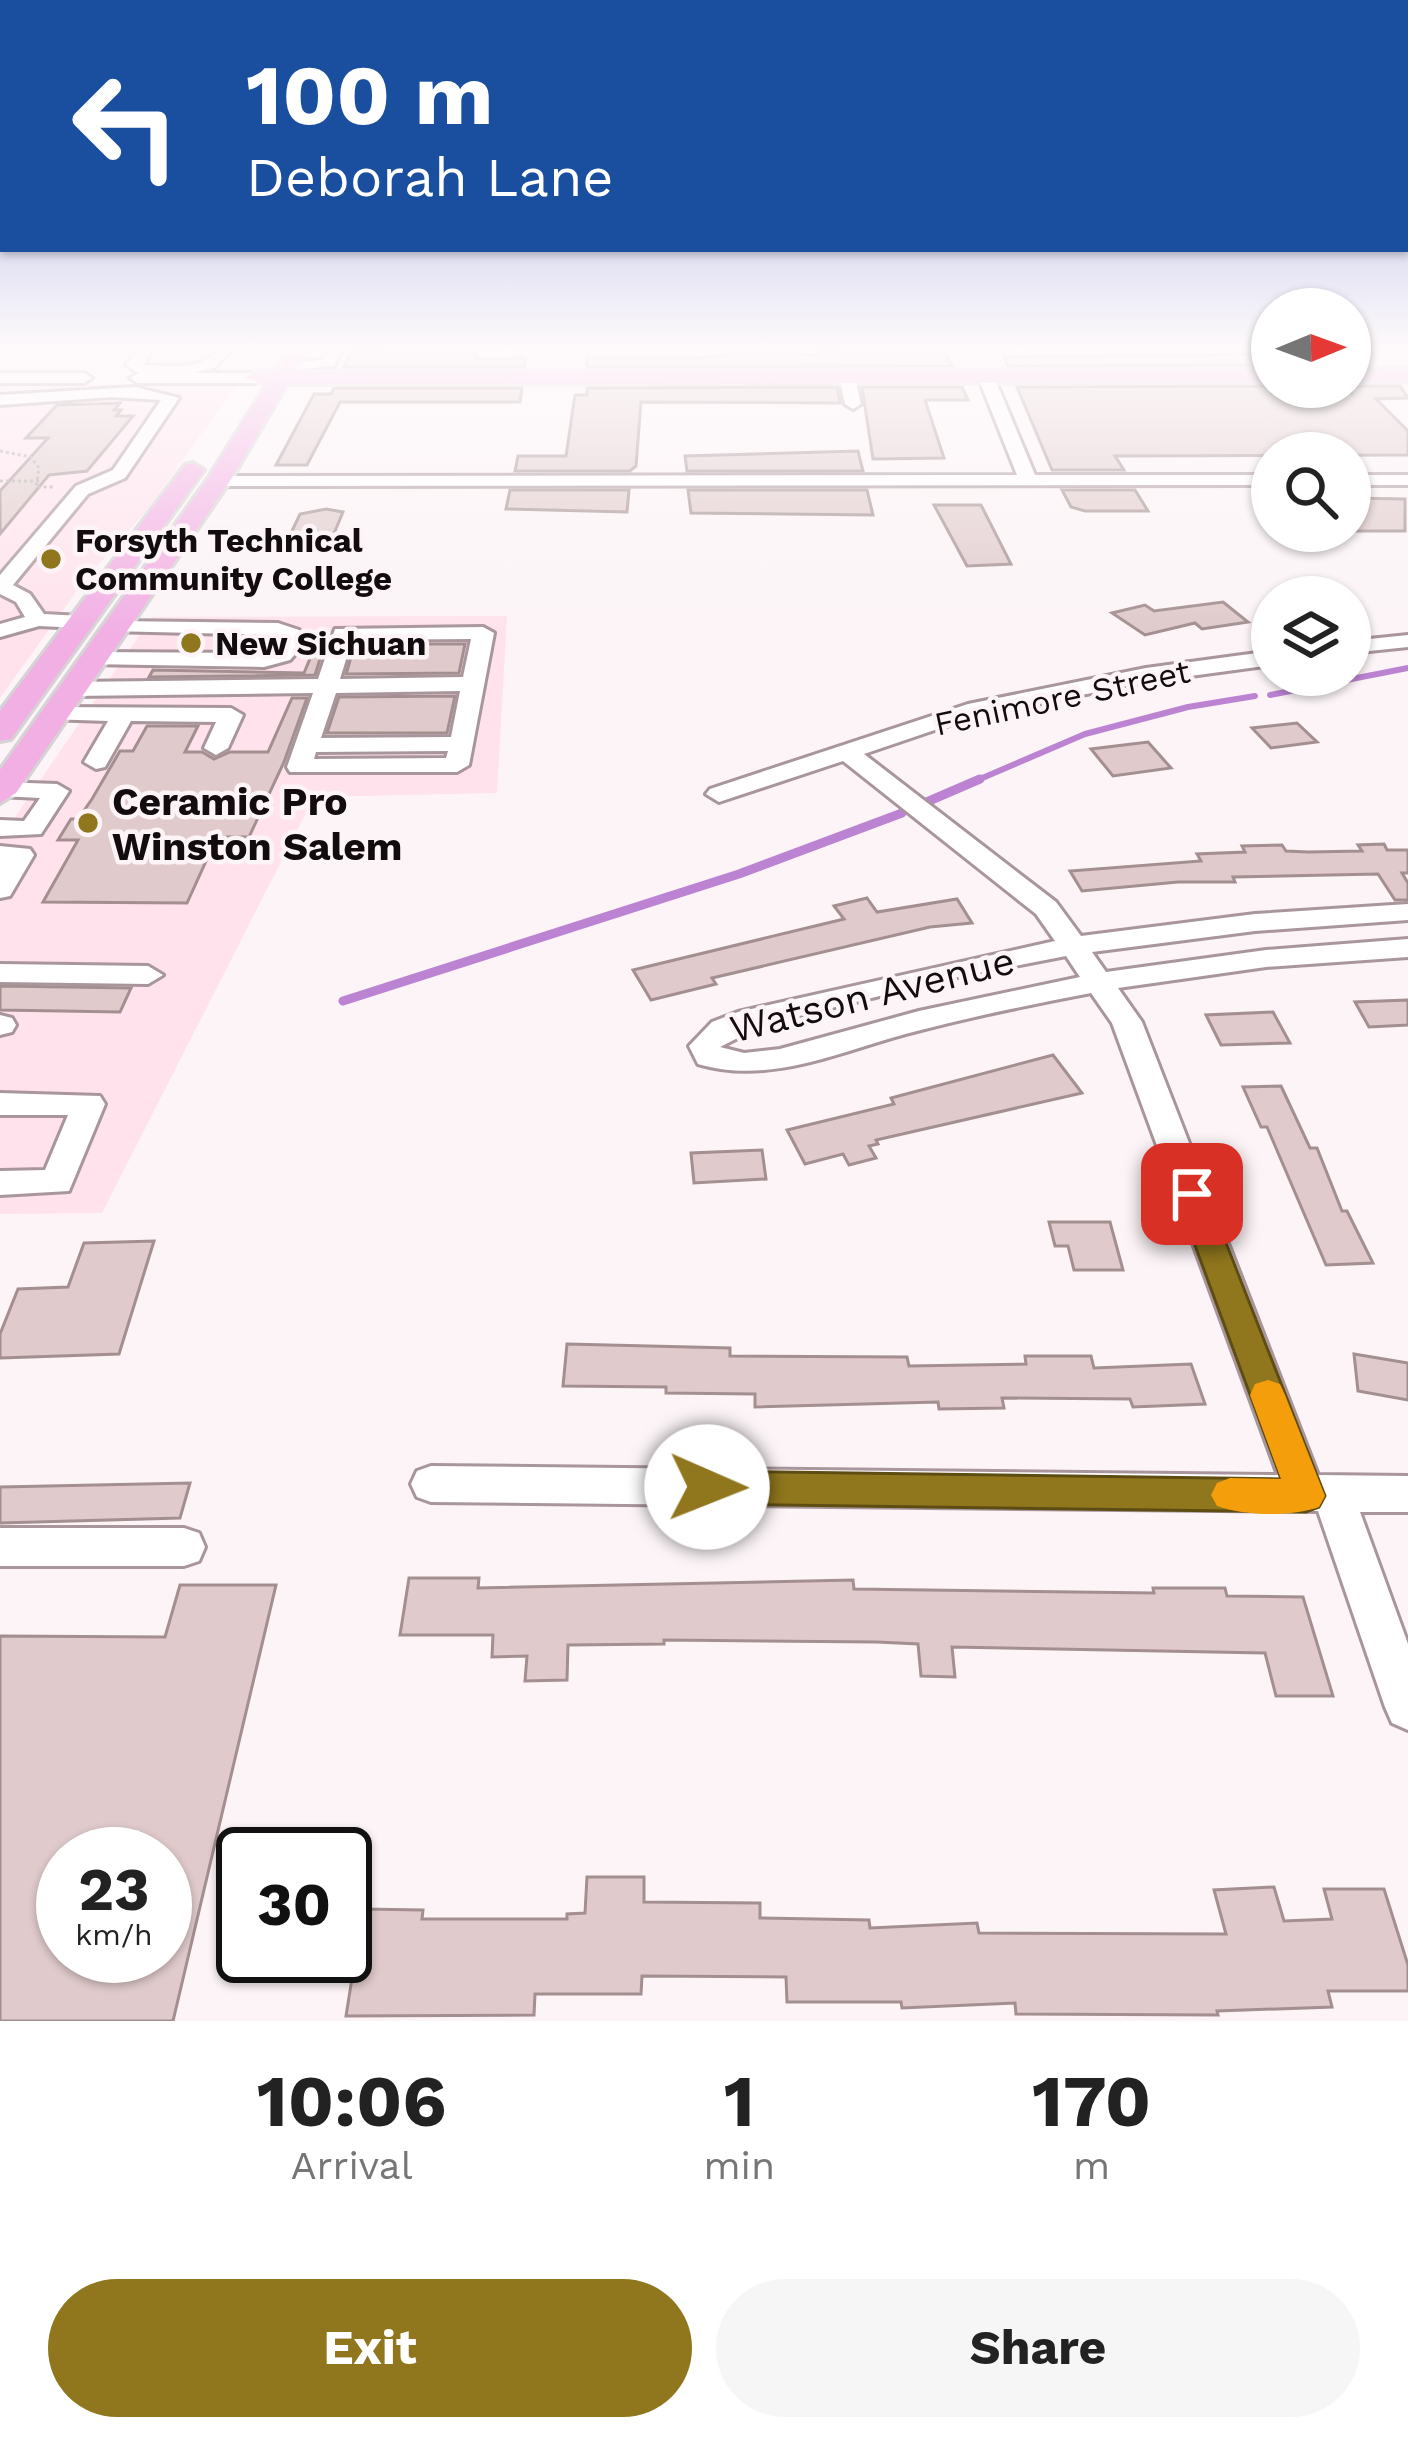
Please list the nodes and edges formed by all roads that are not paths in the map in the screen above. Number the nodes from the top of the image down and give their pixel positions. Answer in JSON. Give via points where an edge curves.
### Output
{"nodes":[{"id":1,"x":139,"y":444,"type":"edge"},
{"id":2,"x":207,"y":444,"type":"edge"},
{"id":3,"x":241,"y":444,"type":"edge"},
{"id":4,"x":1013,"y":444,"type":"edge"},
{"id":5,"x":1028,"y":480,"type":"junction"},
{"id":6,"x":1251,"y":480,"type":"edge"},
{"id":7,"x":1371,"y":480,"type":"edge"},
{"id":8,"x":1408,"y":480,"type":"edge"},
{"id":9,"x":218,"y":481,"type":"junction"},
{"id":10,"x":38,"y":620,"type":"junction"},
{"id":11,"x":81,"y":622,"type":"junction"},
{"id":12,"x":116,"y":627,"type":"junction"},
{"id":13,"x":0,"y":631,"type":"edge"},
{"id":14,"x":1408,"y":641,"type":"edge"},
{"id":15,"x":1371,"y":645,"type":"edge"},
{"id":16,"x":93,"y":659,"type":"junction"},
{"id":17,"x":1251,"y":661,"type":"edge"},
{"id":18,"x":73,"y":689,"type":"junction"},
{"id":19,"x":471,"y":695,"type":"junction"},
{"id":20,"x":323,"y":697,"type":"junction"},
{"id":21,"x":56,"y":714,"type":"junction"},
{"id":22,"x":124,"y":715,"type":"junction"},
{"id":23,"x":0,"y":732,"type":"edge"},
{"id":24,"x":216,"y":748,"type":"dead end"},
{"id":25,"x":848,"y":752,"type":"junction"},
{"id":26,"x":96,"y":762,"type":"dead end"},
{"id":27,"x":1,"y":791,"type":"edge"},
{"id":28,"x":719,"y":794,"type":"dead end"},
{"id":29,"x":0,"y":828,"type":"edge"},
{"id":30,"x":0,"y":854,"type":"edge"},
{"id":31,"x":0,"y":890,"type":"edge"},
{"id":32,"x":1408,"y":912,"type":"edge"},
{"id":33,"x":1072,"y":945,"type":"junction"},
{"id":34,"x":1408,"y":948,"type":"edge"},
{"id":35,"x":0,"y":973,"type":"edge"},
{"id":36,"x":148,"y":976,"type":"dead end"},
{"id":37,"x":1099,"y":981,"type":"junction"},
{"id":38,"x":0,"y":1104,"type":"edge"},
{"id":39,"x":0,"y":1183,"type":"edge"},
{"id":40,"x":431,"y":1484,"type":"dead end"},
{"id":41,"x":1408,"y":1494,"type":"edge"},
{"id":42,"x":1319,"y":1496,"type":"junction"},
{"id":43,"x":0,"y":1547,"type":"edge"},
{"id":44,"x":184,"y":1547,"type":"dead end"},
{"id":45,"x":1408,"y":1707,"type":"edge"}],
"edges":[{"from":1,"to":10,"type":"street","via":[[2,587],[23,598]]},
{"from":2,"to":11,"type":"main road"},
{"from":3,"to":9,"type":"main road"},
{"from":4,"to":5,"type":"street"},
{"from":5,"to":6,"type":"street"},
{"from":5,"to":9,"type":"street"},
{"from":7,"to":8,"type":"street"},
{"from":9,"to":12,"type":"main road"},
{"from":10,"to":11,"type":"street"},
{"from":10,"to":13,"type":"street"},
{"from":11,"to":23,"type":"main road"},
{"from":12,"to":16,"type":"main road"},
{"from":12,"to":16,"type":"street","via":[[278,628],[292,645],[264,660]]},
{"from":14,"to":15,"type":"street"},
{"from":16,"to":18,"type":"main road"},
{"from":17,"to":25,"type":"street","name":"Fenimore Street","via":[[968,711]]},
{"from":18,"to":20,"type":"street"},
{"from":18,"to":21,"type":"main road"},
{"from":19,"to":20,"type":"street"},
{"from":19,"to":20,"type":"street"},
{"from":19,"to":20,"type":"street"},
{"from":19,"to":20,"type":"street","via":[[483,633],[343,634]]},
{"from":21,"to":22,"type":"street"},
{"from":21,"to":27,"type":"main road"},
{"from":22,"to":24,"type":"street","via":[[231,715]]},
{"from":22,"to":26,"type":"street"},
{"from":25,"to":28,"type":"street","name":"Fenimore Street"},
{"from":25,"to":33,"type":"street","via":[[1046,908]]},
{"from":27,"to":29,"type":"street","via":[[57,791],[32,829]]},
{"from":30,"to":31,"type":"street","via":[[21,855]]},
{"from":32,"to":33,"type":"street","name":"Watson Avenue","via":[[1224,924]]},
{"from":33,"to":37,"type":"street"},
{"from":33,"to":37,"type":"street","name":"Watson Avenue","via":[[823,1000],[712,1033],[704,1046],[709,1057],[748,1066]]},
{"from":34,"to":37,"type":"street","name":"Watson Avenue"},
{"from":35,"to":36,"type":"street"},
{"from":37,"to":42,"type":"street","via":[[1127,1022]]},
{"from":38,"to":39,"type":"street","via":[[89,1104],[57,1183]]},
{"from":40,"to":42,"type":"street"},
{"from":41,"to":42,"type":"street"},
{"from":42,"to":45,"type":"street"},
{"from":43,"to":44,"type":"street"}]}
